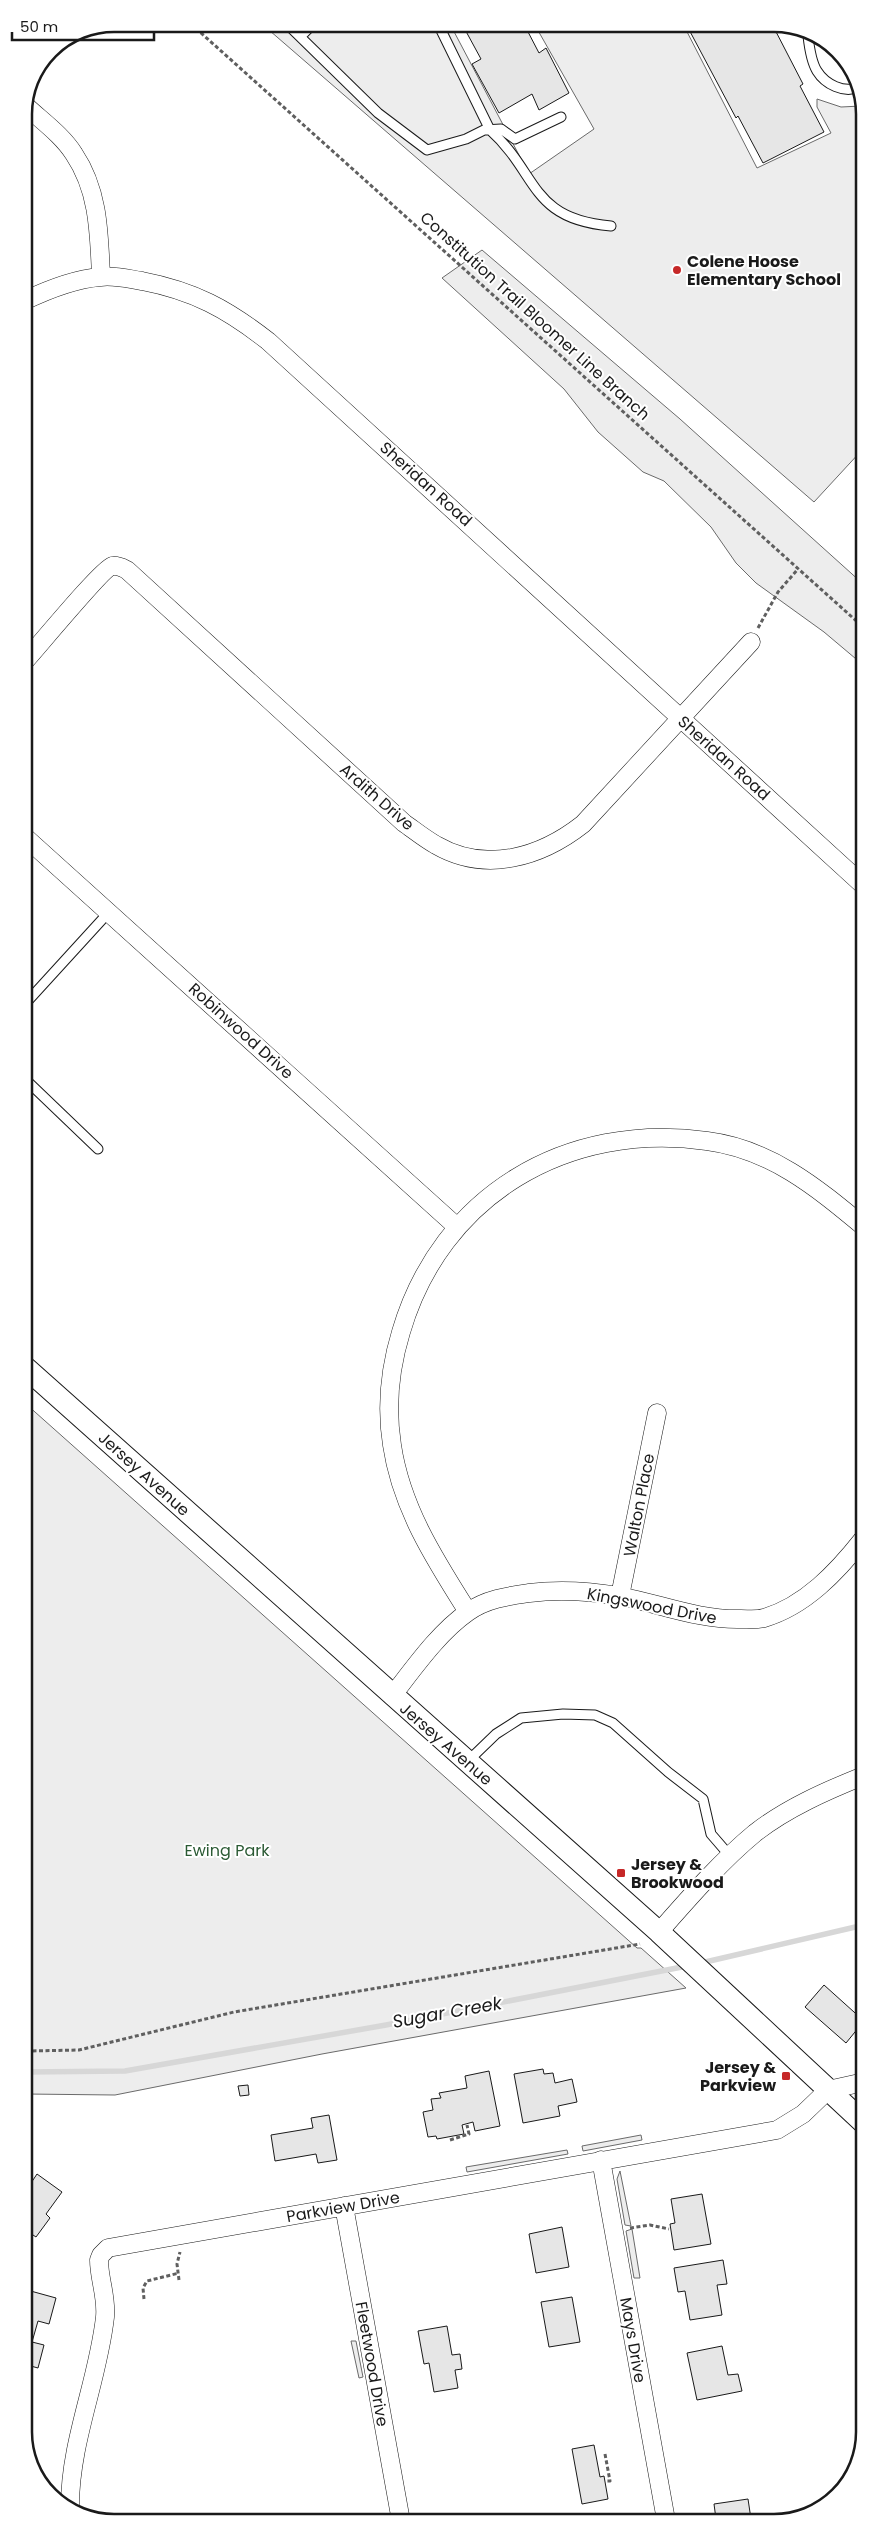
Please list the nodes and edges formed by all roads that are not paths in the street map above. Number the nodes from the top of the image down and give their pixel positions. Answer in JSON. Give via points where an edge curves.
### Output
{"nodes":[{"id":1,"x":297,"y":32,"type":"edge"},
{"id":2,"x":305,"y":32,"type":"edge"},
{"id":3,"x":442,"y":32,"type":"edge"},
{"id":4,"x":301,"y":36,"type":"junction"},
{"id":5,"x":809,"y":41,"type":"edge"},
{"id":6,"x":852,"y":90,"type":"edge"},
{"id":7,"x":33,"y":112,"type":"edge"},
{"id":8,"x":562,"y":117,"type":"dead end"},
{"id":9,"x":490,"y":130,"type":"junction"},
{"id":10,"x":611,"y":226,"type":"dead end"},
{"id":11,"x":101,"y":276,"type":"junction"},
{"id":12,"x":33,"y":298,"type":"edge"},
{"id":13,"x":751,"y":642,"type":"road end"},
{"id":14,"x":33,"y":652,"type":"edge"},
{"id":15,"x":679,"y":717,"type":"junction"},
{"id":16,"x":33,"y":844,"type":"edge"},
{"id":17,"x":856,"y":879,"type":"edge"},
{"id":18,"x":109,"y":912,"type":"junction"},
{"id":19,"x":33,"y":996,"type":"edge"},
{"id":20,"x":33,"y":1086,"type":"edge"},
{"id":21,"x":98,"y":1149,"type":"dead end"},
{"id":22,"x":856,"y":1220,"type":"edge"},
{"id":23,"x":456,"y":1226,"type":"junction"},
{"id":24,"x":32,"y":1374,"type":"edge"},
{"id":25,"x":657,"y":1414,"type":"dead end"},
{"id":26,"x":856,"y":1547,"type":"edge"},
{"id":27,"x":620,"y":1596,"type":"junction"},
{"id":28,"x":468,"y":1612,"type":"junction"},
{"id":29,"x":392,"y":1696,"type":"junction"},
{"id":30,"x":466,"y":1762,"type":"junction"},
{"id":31,"x":856,"y":1779,"type":"edge"},
{"id":32,"x":730,"y":1856,"type":"junction"},
{"id":33,"x":664,"y":1937,"type":"junction"},
{"id":34,"x":856,"y":2084,"type":"edge"},
{"id":35,"x":828,"y":2090,"type":"junction"},
{"id":36,"x":856,"y":2116,"type":"edge"},
{"id":37,"x":601,"y":2160,"type":"junction"},
{"id":38,"x":344,"y":2206,"type":"junction"},
{"id":39,"x":70,"y":2500,"type":"edge"},
{"id":40,"x":400,"y":2513,"type":"edge"},
{"id":41,"x":665,"y":2514,"type":"edge"}],
"edges":[{"from":1,"to":4,"type":"lane"},
{"from":2,"to":4,"type":"lane"},
{"from":3,"to":9,"type":"lane"},
{"from":4,"to":9,"type":"lane","via":[[378,113],[427,150]]},
{"from":5,"to":6,"type":"lane","via":[[817,71],[835,87]]},
{"from":7,"to":11,"type":"street","via":[[63,140],[85,174],[93,195],[98,226]]},
{"from":8,"to":9,"type":"lane","via":[[516,138],[500,129]]},
{"from":9,"to":10,"type":"lane","via":[[556,212]]},
{"from":11,"to":12,"type":"street"},
{"from":11,"to":15,"type":"street","name":"Sheridan Road","via":[[190,292],[242,321]]},
{"from":13,"to":15,"type":"street","name":"Ardith Drive"},
{"from":14,"to":15,"type":"street","name":"Ardith Drive","via":[[107,569],[119,566],[404,823],[442,848],[478,858],[514,858],[535,853],[566,837],[583,824]]},
{"from":15,"to":17,"type":"street","name":"Sheridan Road"},
{"from":16,"to":18,"type":"street","name":"Robinwood Drive"},
{"from":18,"to":19,"type":"lane"},
{"from":18,"to":23,"type":"street","name":"Robinwood Drive"},
{"from":20,"to":21,"type":"lane"},
{"from":22,"to":23,"type":"street","via":[[815,1187],[774,1162],[707,1141],[654,1138],[630,1139],[556,1157],[515,1178]]},
{"from":23,"to":28,"type":"street","via":[[431,1262],[407,1311],[392,1364],[390,1420],[392,1445],[409,1507]]},
{"from":24,"to":29,"type":"street","name":"Jersey Avenue"},
{"from":25,"to":27,"type":"street","name":"Walton Place"},
{"from":26,"to":27,"type":"street","name":"Kingswood Drive","via":[[804,1599],[762,1619],[722,1620],[694,1616]]},
{"from":27,"to":28,"type":"street","name":"Kingswood Drive","via":[[548,1590],[491,1600]]},
{"from":28,"to":29,"type":"street","name":"Kingswood Drive","via":[[426,1654]]},
{"from":29,"to":30,"type":"street","name":"Jersey Avenue"},
{"from":30,"to":32,"type":"lane","via":[[496,1734],[521,1718],[595,1715],[613,1723],[704,1800],[711,1834]]},
{"from":30,"to":33,"type":"street","name":"Jersey Avenue"},
{"from":31,"to":32,"type":"street","via":[[802,1803],[757,1832]]},
{"from":32,"to":33,"type":"street"},
{"from":33,"to":35,"type":"street","name":"Jersey Avenue"},
{"from":34,"to":35,"type":"street"},
{"from":35,"to":36,"type":"street","name":"Jersey Avenue"},
{"from":35,"to":37,"type":"street","name":"Parkview Drive","via":[[803,2114],[777,2130]]},
{"from":37,"to":38,"type":"street","name":"Parkview Drive"},
{"from":37,"to":41,"type":"street","name":"Mays Drive"},
{"from":38,"to":39,"type":"street","name":"Parkview Drive","via":[[108,2248],[100,2255],[105,2316],[99,2355],[73,2461]]},
{"from":38,"to":40,"type":"street","name":"Fleetwood Drive"}]}
